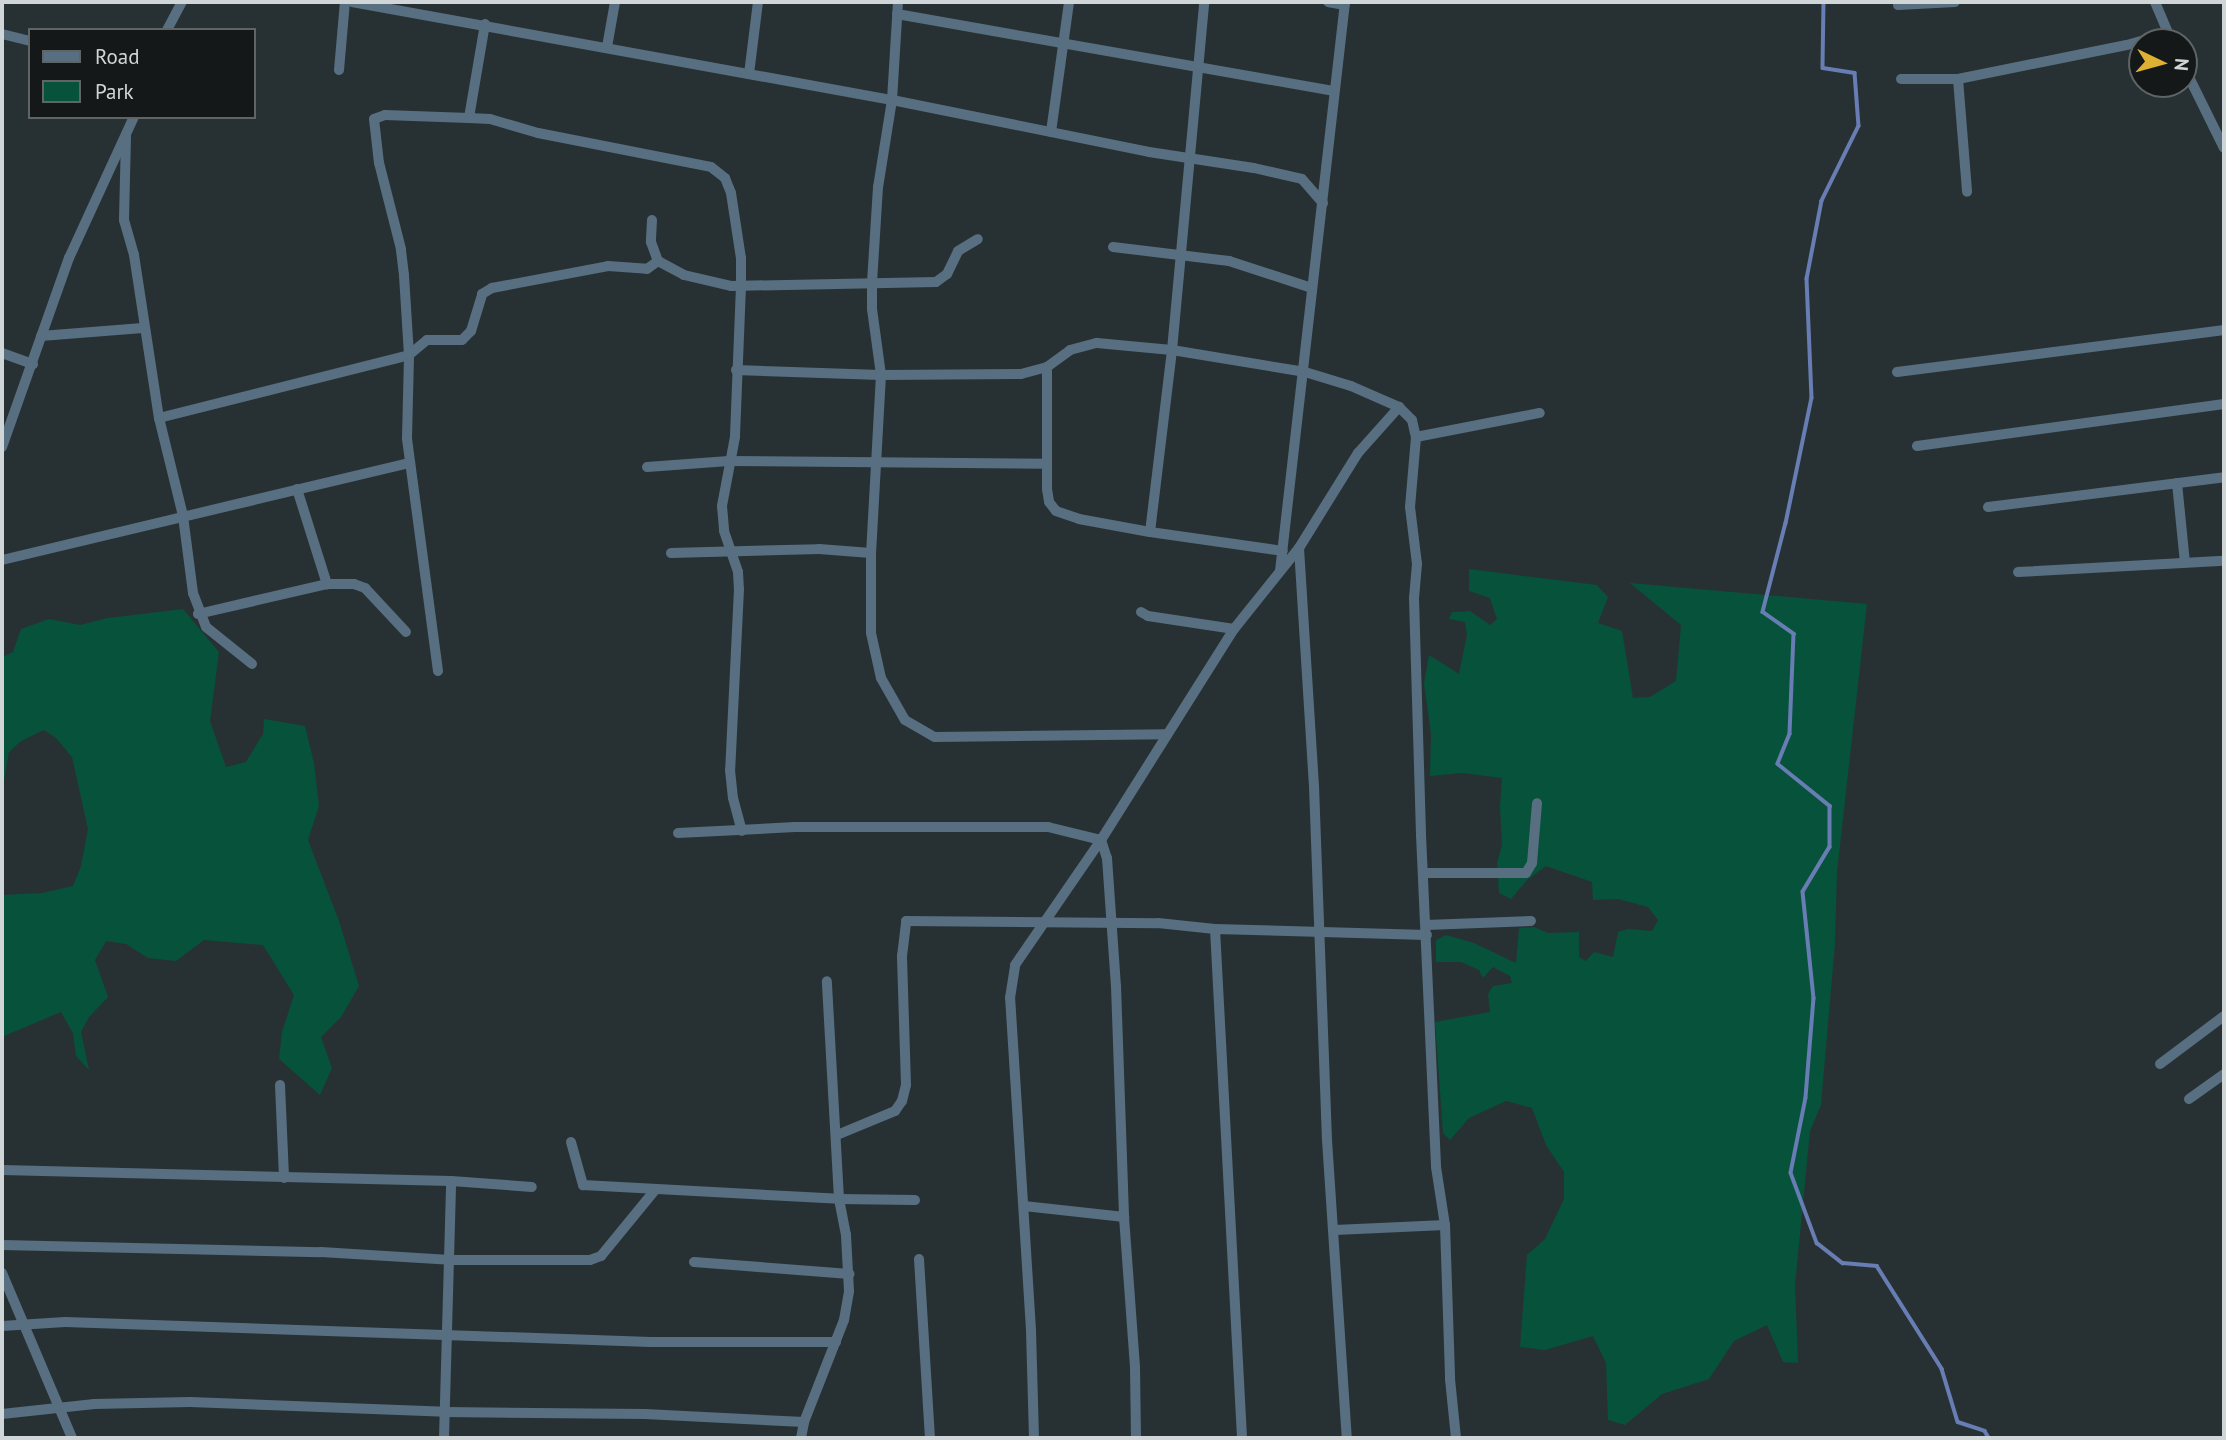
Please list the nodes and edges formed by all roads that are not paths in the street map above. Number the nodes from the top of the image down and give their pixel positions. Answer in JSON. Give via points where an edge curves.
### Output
{"nodes":[{"id":1,"x":182,"y":2,"type":"edge"},
{"id":2,"x":345,"y":2,"type":"edge"},
{"id":3,"x":352,"y":2,"type":"edge"},
{"id":4,"x":615,"y":2,"type":"edge"},
{"id":5,"x":758,"y":2,"type":"edge"},
{"id":6,"x":898,"y":2,"type":"edge"},
{"id":7,"x":1069,"y":2,"type":"edge"},
{"id":8,"x":1204,"y":2,"type":"edge"},
{"id":9,"x":1328,"y":2,"type":"edge"},
{"id":10,"x":1955,"y":2,"type":"edge"},
{"id":11,"x":2155,"y":2,"type":"edge"},
{"id":12,"x":1345,"y":4,"type":"edge"},
{"id":13,"x":1898,"y":5,"type":"dead end"},
{"id":14,"x":897,"y":14,"type":"junction"},
{"id":15,"x":485,"y":24,"type":"junction"},
{"id":16,"x":168,"y":28,"type":"edge"},
{"id":17,"x":2166,"y":28,"type":"edge"},
{"id":18,"x":2,"y":34,"type":"edge"},
{"id":19,"x":28,"y":40,"type":"edge"},
{"id":20,"x":1062,"y":41,"type":"junction"},
{"id":21,"x":2128,"y":45,"type":"edge"},
{"id":22,"x":607,"y":47,"type":"junction"},
{"id":23,"x":1198,"y":68,"type":"junction"},
{"id":24,"x":339,"y":70,"type":"dead end"},
{"id":25,"x":749,"y":74,"type":"junction"},
{"id":26,"x":1901,"y":79,"type":"dead end"},
{"id":27,"x":1958,"y":79,"type":"junction"},
{"id":28,"x":1333,"y":91,"type":"junction"},
{"id":29,"x":2198,"y":95,"type":"edge"},
{"id":30,"x":891,"y":100,"type":"junction"},
{"id":31,"x":469,"y":118,"type":"junction"},
{"id":32,"x":133,"y":119,"type":"edge"},
{"id":33,"x":1051,"y":132,"type":"junction"},
{"id":34,"x":127,"y":137,"type":"junction"},
{"id":35,"x":2224,"y":148,"type":"edge"},
{"id":36,"x":1188,"y":158,"type":"junction"},
{"id":37,"x":112,"y":167,"type":"junction"},
{"id":38,"x":124,"y":170,"type":"junction"},
{"id":39,"x":1967,"y":192,"type":"dead end"},
{"id":40,"x":1323,"y":202,"type":"junction"},
{"id":41,"x":652,"y":220,"type":"dead end"},
{"id":42,"x":978,"y":239,"type":"dead end"},
{"id":43,"x":1113,"y":247,"type":"dead end"},
{"id":44,"x":1181,"y":254,"type":"junction"},
{"id":45,"x":658,"y":261,"type":"junction"},
{"id":46,"x":872,"y":282,"type":"junction"},
{"id":47,"x":741,"y":286,"type":"junction"},
{"id":48,"x":1312,"y":288,"type":"junction"},
{"id":49,"x":143,"y":328,"type":"junction"},
{"id":50,"x":2224,"y":330,"type":"edge"},
{"id":51,"x":41,"y":336,"type":"junction"},
{"id":52,"x":1172,"y":349,"type":"junction"},
{"id":53,"x":2,"y":353,"type":"edge"},
{"id":54,"x":409,"y":355,"type":"junction"},
{"id":55,"x":33,"y":365,"type":"junction"},
{"id":56,"x":1047,"y":367,"type":"junction"},
{"id":57,"x":736,"y":370,"type":"junction"},
{"id":58,"x":1305,"y":372,"type":"junction"},
{"id":59,"x":1897,"y":372,"type":"dead end"},
{"id":60,"x":881,"y":375,"type":"junction"},
{"id":61,"x":2224,"y":404,"type":"edge"},
{"id":62,"x":1399,"y":407,"type":"junction"},
{"id":63,"x":1540,"y":413,"type":"dead end"},
{"id":64,"x":159,"y":418,"type":"junction"},
{"id":65,"x":1416,"y":437,"type":"junction"},
{"id":66,"x":1917,"y":446,"type":"dead end"},
{"id":67,"x":2,"y":447,"type":"edge"},
{"id":68,"x":729,"y":461,"type":"junction"},
{"id":69,"x":409,"y":463,"type":"junction"},
{"id":70,"x":875,"y":464,"type":"junction"},
{"id":71,"x":1046,"y":464,"type":"junction"},
{"id":72,"x":647,"y":467,"type":"dead end"},
{"id":73,"x":2224,"y":477,"type":"edge"},
{"id":74,"x":2177,"y":483,"type":"junction"},
{"id":75,"x":297,"y":489,"type":"junction"},
{"id":76,"x":1989,"y":507,"type":"dead end"},
{"id":77,"x":183,"y":516,"type":"junction"},
{"id":78,"x":1150,"y":531,"type":"junction"},
{"id":79,"x":1298,"y":548,"type":"junction"},
{"id":80,"x":729,"y":551,"type":"junction"},
{"id":81,"x":1283,"y":551,"type":"junction"},
{"id":82,"x":750,"y":552,"type":"junction"},
{"id":83,"x":671,"y":553,"type":"dead end"},
{"id":84,"x":871,"y":553,"type":"junction"},
{"id":85,"x":2,"y":560,"type":"edge"},
{"id":86,"x":2224,"y":561,"type":"edge"},
{"id":87,"x":2185,"y":562,"type":"junction"},
{"id":88,"x":738,"y":572,"type":"junction"},
{"id":89,"x":1280,"y":572,"type":"junction"},
{"id":90,"x":2018,"y":572,"type":"dead end"},
{"id":91,"x":327,"y":584,"type":"junction"},
{"id":92,"x":1141,"y":612,"type":"dead end"},
{"id":93,"x":198,"y":614,"type":"junction"},
{"id":94,"x":1234,"y":629,"type":"junction"},
{"id":95,"x":406,"y":632,"type":"dead end"},
{"id":96,"x":252,"y":664,"type":"dead end"},
{"id":97,"x":438,"y":671,"type":"dead end"},
{"id":98,"x":1166,"y":734,"type":"junction"},
{"id":99,"x":1537,"y":803,"type":"dead end"},
{"id":100,"x":742,"y":831,"type":"junction"},
{"id":101,"x":678,"y":833,"type":"dead end"},
{"id":102,"x":1101,"y":840,"type":"junction"},
{"id":103,"x":1424,"y":873,"type":"junction"},
{"id":104,"x":1045,"y":921,"type":"junction"},
{"id":105,"x":1531,"y":921,"type":"dead end"},
{"id":106,"x":1111,"y":922,"type":"junction"},
{"id":107,"x":1215,"y":929,"type":"junction"},
{"id":108,"x":1426,"y":930,"type":"junction"},
{"id":109,"x":1320,"y":933,"type":"junction"},
{"id":110,"x":827,"y":981,"type":"dead end"},
{"id":111,"x":2224,"y":1016,"type":"edge"},
{"id":112,"x":2160,"y":1065,"type":"dead end"},
{"id":113,"x":2224,"y":1074,"type":"edge"},
{"id":114,"x":280,"y":1085,"type":"dead end"},
{"id":115,"x":2189,"y":1099,"type":"dead end"},
{"id":116,"x":837,"y":1135,"type":"junction"},
{"id":117,"x":572,"y":1142,"type":"dead end"},
{"id":118,"x":2,"y":1170,"type":"edge"},
{"id":119,"x":284,"y":1178,"type":"junction"},
{"id":120,"x":451,"y":1181,"type":"junction"},
{"id":121,"x":532,"y":1187,"type":"dead end"},
{"id":122,"x":655,"y":1190,"type":"junction"},
{"id":123,"x":839,"y":1199,"type":"junction"},
{"id":124,"x":915,"y":1200,"type":"dead end"},
{"id":125,"x":1024,"y":1206,"type":"junction"},
{"id":126,"x":1124,"y":1217,"type":"junction"},
{"id":127,"x":1445,"y":1225,"type":"junction"},
{"id":128,"x":1335,"y":1230,"type":"junction"},
{"id":129,"x":2,"y":1245,"type":"edge"},
{"id":130,"x":919,"y":1259,"type":"dead end"},
{"id":131,"x":450,"y":1260,"type":"junction"},
{"id":132,"x":694,"y":1262,"type":"dead end"},
{"id":133,"x":2,"y":1273,"type":"edge"},
{"id":134,"x":849,"y":1274,"type":"junction"},
{"id":135,"x":22,"y":1323,"type":"junction"},
{"id":136,"x":2,"y":1325,"type":"edge"},
{"id":137,"x":447,"y":1336,"type":"junction"},
{"id":138,"x":836,"y":1342,"type":"junction"},
{"id":139,"x":61,"y":1407,"type":"junction"},
{"id":140,"x":445,"y":1412,"type":"junction"},
{"id":141,"x":2,"y":1414,"type":"edge"},
{"id":142,"x":804,"y":1422,"type":"junction"},
{"id":143,"x":72,"y":1438,"type":"edge"},
{"id":144,"x":444,"y":1438,"type":"edge"},
{"id":145,"x":801,"y":1438,"type":"edge"},
{"id":146,"x":930,"y":1438,"type":"edge"},
{"id":147,"x":1034,"y":1438,"type":"edge"},
{"id":148,"x":1136,"y":1438,"type":"edge"},
{"id":149,"x":1242,"y":1438,"type":"edge"},
{"id":150,"x":1347,"y":1438,"type":"edge"},
{"id":151,"x":1456,"y":1438,"type":"edge"}],
"edges":[{"from":1,"to":16,"type":"street"},
{"from":2,"to":24,"type":"street"},
{"from":3,"to":15,"type":"street"},
{"from":4,"to":22,"type":"street"},
{"from":5,"to":25,"type":"street"},
{"from":6,"to":14,"type":"street"},
{"from":7,"to":20,"type":"street"},
{"from":8,"to":23,"type":"street"},
{"from":9,"to":12,"type":"street"},
{"from":10,"to":13,"type":"street"},
{"from":11,"to":17,"type":"street"},
{"from":12,"to":28,"type":"street"},
{"from":14,"to":20,"type":"street"},
{"from":14,"to":30,"type":"street"},
{"from":15,"to":22,"type":"street"},
{"from":15,"to":31,"type":"street"},
{"from":18,"to":19,"type":"street"},
{"from":20,"to":23,"type":"street"},
{"from":20,"to":33,"type":"street"},
{"from":21,"to":27,"type":"street"},
{"from":22,"to":25,"type":"street"},
{"from":23,"to":28,"type":"street"},
{"from":23,"to":36,"type":"street"},
{"from":25,"to":30,"type":"street"},
{"from":26,"to":27,"type":"street"},
{"from":27,"to":39,"type":"street"},
{"from":28,"to":40,"type":"street"},
{"from":29,"to":35,"type":"street"},
{"from":30,"to":33,"type":"street"},
{"from":30,"to":46,"type":"street","via":[[878,187]]},
{"from":31,"to":47,"type":"street","via":[[719,171],[737,216]]},
{"from":31,"to":54,"type":"street","via":[[385,115],[374,119],[379,163],[401,249]]},
{"from":32,"to":34,"type":"street"},
{"from":33,"to":36,"type":"street"},
{"from":34,"to":37,"type":"street"},
{"from":34,"to":38,"type":"street"},
{"from":36,"to":40,"type":"street","via":[[1302,179]]},
{"from":36,"to":44,"type":"street"},
{"from":37,"to":38,"type":"street"},
{"from":37,"to":51,"type":"street","via":[[78,235]]},
{"from":38,"to":49,"type":"street","via":[[124,220],[134,255]]},
{"from":40,"to":48,"type":"street"},
{"from":41,"to":45,"type":"street","via":[[651,242]]},
{"from":42,"to":46,"type":"street","via":[[958,251],[947,274],[936,282]]},
{"from":43,"to":44,"type":"street"},
{"from":44,"to":48,"type":"street","via":[[1229,261]]},
{"from":44,"to":52,"type":"street"},
{"from":45,"to":47,"type":"street","via":[[700,280]]},
{"from":45,"to":54,"type":"street","via":[[647,269],[608,266],[486,290],[467,337],[427,340]]},
{"from":46,"to":47,"type":"street"},
{"from":46,"to":60,"type":"street"},
{"from":47,"to":57,"type":"street"},
{"from":48,"to":58,"type":"street"},
{"from":49,"to":51,"type":"street"},
{"from":49,"to":64,"type":"street"},
{"from":50,"to":59,"type":"street"},
{"from":51,"to":55,"type":"street"},
{"from":52,"to":56,"type":"street","via":[[1097,343],[1070,350]]},
{"from":52,"to":58,"type":"street"},
{"from":52,"to":78,"type":"street"},
{"from":53,"to":55,"type":"street"},
{"from":54,"to":64,"type":"street"},
{"from":54,"to":69,"type":"street"},
{"from":55,"to":67,"type":"street"},
{"from":56,"to":60,"type":"street","via":[[1021,374]]},
{"from":56,"to":71,"type":"street"},
{"from":57,"to":60,"type":"street"},
{"from":57,"to":68,"type":"street","via":[[735,437]]},
{"from":58,"to":62,"type":"street"},
{"from":58,"to":81,"type":"street"},
{"from":60,"to":70,"type":"street"},
{"from":61,"to":66,"type":"street"},
{"from":62,"to":65,"type":"street","via":[[1412,420]]},
{"from":62,"to":79,"type":"street","via":[[1344,473]]},
{"from":63,"to":65,"type":"street"},
{"from":64,"to":77,"type":"street"},
{"from":65,"to":103,"type":"street","via":[[1410,507],[1417,564],[1416,695]]},
{"from":68,"to":70,"type":"street"},
{"from":68,"to":72,"type":"street"},
{"from":68,"to":80,"type":"street","via":[[722,506]]},
{"from":69,"to":75,"type":"street"},
{"from":69,"to":97,"type":"street"},
{"from":70,"to":71,"type":"street"},
{"from":70,"to":84,"type":"street"},
{"from":71,"to":78,"type":"street","via":[[1049,502],[1056,511]]},
{"from":73,"to":74,"type":"street"},
{"from":74,"to":76,"type":"street"},
{"from":74,"to":87,"type":"street"},
{"from":75,"to":77,"type":"street"},
{"from":75,"to":91,"type":"street"},
{"from":77,"to":85,"type":"street"},
{"from":77,"to":93,"type":"street"},
{"from":78,"to":81,"type":"street"},
{"from":79,"to":89,"type":"street"},
{"from":79,"to":109,"type":"street"},
{"from":80,"to":82,"type":"street"},
{"from":80,"to":83,"type":"street"},
{"from":80,"to":88,"type":"street"},
{"from":81,"to":89,"type":"street"},
{"from":82,"to":84,"type":"street","via":[[819,549]]},
{"from":82,"to":88,"type":"street"},
{"from":84,"to":98,"type":"street","via":[[871,633],[881,678],[890,699],[917,730],[935,737]]},
{"from":86,"to":87,"type":"street"},
{"from":87,"to":90,"type":"street"},
{"from":88,"to":100,"type":"street","via":[[730,770]]},
{"from":89,"to":94,"type":"street"},
{"from":91,"to":93,"type":"street"},
{"from":91,"to":95,"type":"street","via":[[365,588]]},
{"from":92,"to":94,"type":"street"},
{"from":93,"to":96,"type":"street","via":[[219,639]]},
{"from":94,"to":98,"type":"street"},
{"from":98,"to":102,"type":"street"},
{"from":99,"to":103,"type":"street","via":[[1532,863],[1526,873]]},
{"from":100,"to":101,"type":"street"},
{"from":100,"to":102,"type":"street","via":[[1048,827]]},
{"from":102,"to":104,"type":"street"},
{"from":102,"to":106,"type":"street","via":[[1107,858]]},
{"from":103,"to":108,"type":"street"},
{"from":104,"to":106,"type":"street"},
{"from":104,"to":116,"type":"street","via":[[906,921],[902,956],[906,1085],[902,1101],[895,1111]]},
{"from":104,"to":125,"type":"street","via":[[1015,965],[1011,989]]},
{"from":105,"to":108,"type":"street"},
{"from":106,"to":107,"type":"street"},
{"from":106,"to":126,"type":"street"},
{"from":107,"to":109,"type":"street"},
{"from":107,"to":149,"type":"street"},
{"from":108,"to":109,"type":"street"},
{"from":108,"to":127,"type":"street","via":[[1436,1167]]},
{"from":109,"to":128,"type":"street"},
{"from":110,"to":116,"type":"street"},
{"from":111,"to":112,"type":"street"},
{"from":113,"to":115,"type":"street"},
{"from":114,"to":119,"type":"street"},
{"from":116,"to":123,"type":"street"},
{"from":117,"to":122,"type":"street","via":[[583,1185]]},
{"from":118,"to":119,"type":"street"},
{"from":119,"to":120,"type":"street"},
{"from":120,"to":121,"type":"street"},
{"from":120,"to":131,"type":"street"},
{"from":122,"to":123,"type":"street"},
{"from":122,"to":131,"type":"street","via":[[601,1256],[590,1260]]},
{"from":123,"to":124,"type":"street"},
{"from":123,"to":134,"type":"street"},
{"from":125,"to":126,"type":"street"},
{"from":125,"to":147,"type":"street"},
{"from":126,"to":148,"type":"street"},
{"from":127,"to":128,"type":"street"},
{"from":127,"to":151,"type":"street"},
{"from":128,"to":150,"type":"street"},
{"from":129,"to":131,"type":"street"},
{"from":130,"to":146,"type":"street"},
{"from":131,"to":137,"type":"street"},
{"from":132,"to":134,"type":"street"},
{"from":133,"to":135,"type":"street"},
{"from":134,"to":138,"type":"street","via":[[844,1320]]},
{"from":135,"to":136,"type":"street"},
{"from":135,"to":137,"type":"street"},
{"from":135,"to":139,"type":"street"},
{"from":137,"to":138,"type":"street"},
{"from":137,"to":140,"type":"street"},
{"from":138,"to":142,"type":"street"},
{"from":139,"to":140,"type":"street","via":[[190,1402]]},
{"from":139,"to":141,"type":"street"},
{"from":139,"to":143,"type":"street"},
{"from":140,"to":142,"type":"street","via":[[645,1414]]},
{"from":140,"to":144,"type":"street"},
{"from":142,"to":145,"type":"street"}]}
